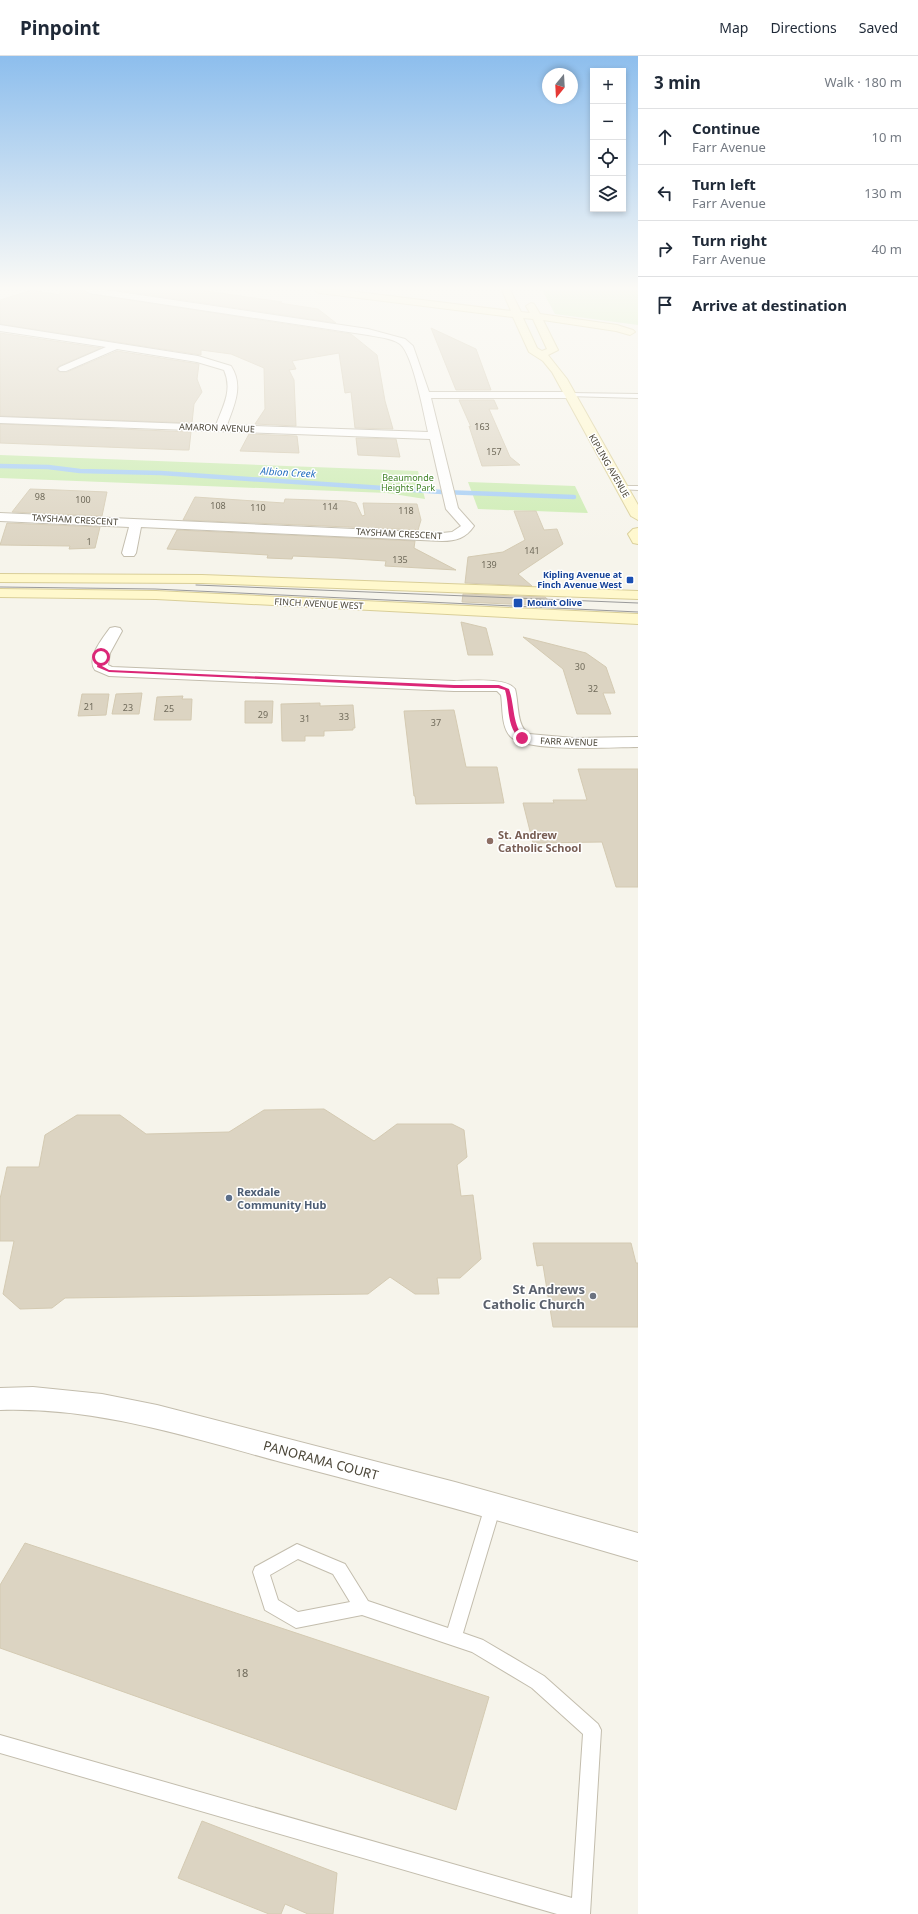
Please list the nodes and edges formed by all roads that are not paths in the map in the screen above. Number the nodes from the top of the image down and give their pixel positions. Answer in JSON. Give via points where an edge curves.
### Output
{"nodes":[{"id":1,"x":232,"y":377,"type":"edge"},
{"id":2,"x":419,"y":377,"type":"edge"},
{"id":3,"x":558,"y":377,"type":"edge"},
{"id":4,"x":425,"y":395,"type":"junction"},
{"id":5,"x":570,"y":395,"type":"junction"},
{"id":6,"x":638,"y":396,"type":"edge"},
{"id":7,"x":0,"y":420,"type":"edge"},
{"id":8,"x":220,"y":428,"type":"junction"},
{"id":9,"x":434,"y":436,"type":"junction"},
{"id":10,"x":621,"y":488,"type":"junction"},
{"id":11,"x":638,"y":488,"type":"edge"},
{"id":12,"x":638,"y":516,"type":"edge"},
{"id":13,"x":0,"y":517,"type":"edge"},
{"id":14,"x":136,"y":523,"type":"junction"},
{"id":15,"x":638,"y":532,"type":"edge"},
{"id":16,"x":638,"y":540,"type":"edge"},
{"id":17,"x":129,"y":553,"type":"dead end"},
{"id":18,"x":0,"y":578,"type":"edge"},
{"id":19,"x":0,"y":593,"type":"edge"},
{"id":20,"x":638,"y":595,"type":"edge"},
{"id":21,"x":638,"y":619,"type":"edge"},
{"id":22,"x":115,"y":631,"type":"dead end"},
{"id":23,"x":638,"y":742,"type":"edge"},
{"id":24,"x":0,"y":1399,"type":"edge"},
{"id":25,"x":493,"y":1506,"type":"junction"},
{"id":26,"x":638,"y":1547,"type":"edge"},
{"id":27,"x":362,"y":1607,"type":"junction"},
{"id":28,"x":453,"y":1639,"type":"junction"},
{"id":29,"x":0,"y":1744,"type":"edge"}],
"edges":[{"from":1,"to":8,"type":"street","via":[[232,403]]},
{"from":2,"to":4,"type":"street","name":"TAYSHAM CRESCENT"},
{"from":3,"to":5,"type":"main road","name":"KIPLING AVENUE"},
{"from":4,"to":5,"type":"street"},
{"from":4,"to":9,"type":"street","name":"TAYSHAM CRESCENT"},
{"from":5,"to":6,"type":"lane"},
{"from":5,"to":10,"type":"main road","name":"KIPLING AVENUE"},
{"from":7,"to":8,"type":"street","name":"AMARON AVENUE"},
{"from":8,"to":9,"type":"street","name":"AMARON AVENUE"},
{"from":9,"to":14,"type":"street","name":"TAYSHAM CRESCENT","via":[[452,509],[468,526],[463,533],[454,537]]},
{"from":10,"to":11,"type":"lane"},
{"from":10,"to":12,"type":"main road","name":"KIPLING AVENUE"},
{"from":13,"to":14,"type":"street","name":"TAYSHAM CRESCENT"},
{"from":14,"to":17,"type":"street"},
{"from":15,"to":16,"type":"main road","via":[[635,534]]},
{"from":18,"to":20,"type":"main road","name":"FINCH AVENUE WEST","via":[[202,579]]},
{"from":19,"to":21,"type":"main road","name":"FINCH AVENUE WEST","via":[[156,595]]},
{"from":22,"to":23,"type":"street","name":"FARR AVENUE","via":[[105,646],[99,662],[100,667],[109,671],[499,686],[507,689],[512,718],[517,734],[522,738],[573,743]]},
{"from":24,"to":25,"type":"street","name":"PANORAMA COURT","via":[[32,1398],[116,1408]]},
{"from":25,"to":26,"type":"street","name":"PANORAMA COURT"},
{"from":25,"to":28,"type":"lane"},
{"from":27,"to":27,"type":"lane","via":[[339,1569],[298,1552],[261,1572],[271,1605],[296,1620]]},
{"from":27,"to":28,"type":"lane"},
{"from":28,"to":29,"type":"lane","via":[[477,1646],[538,1682],[592,1730],[581,1911]]}]}
